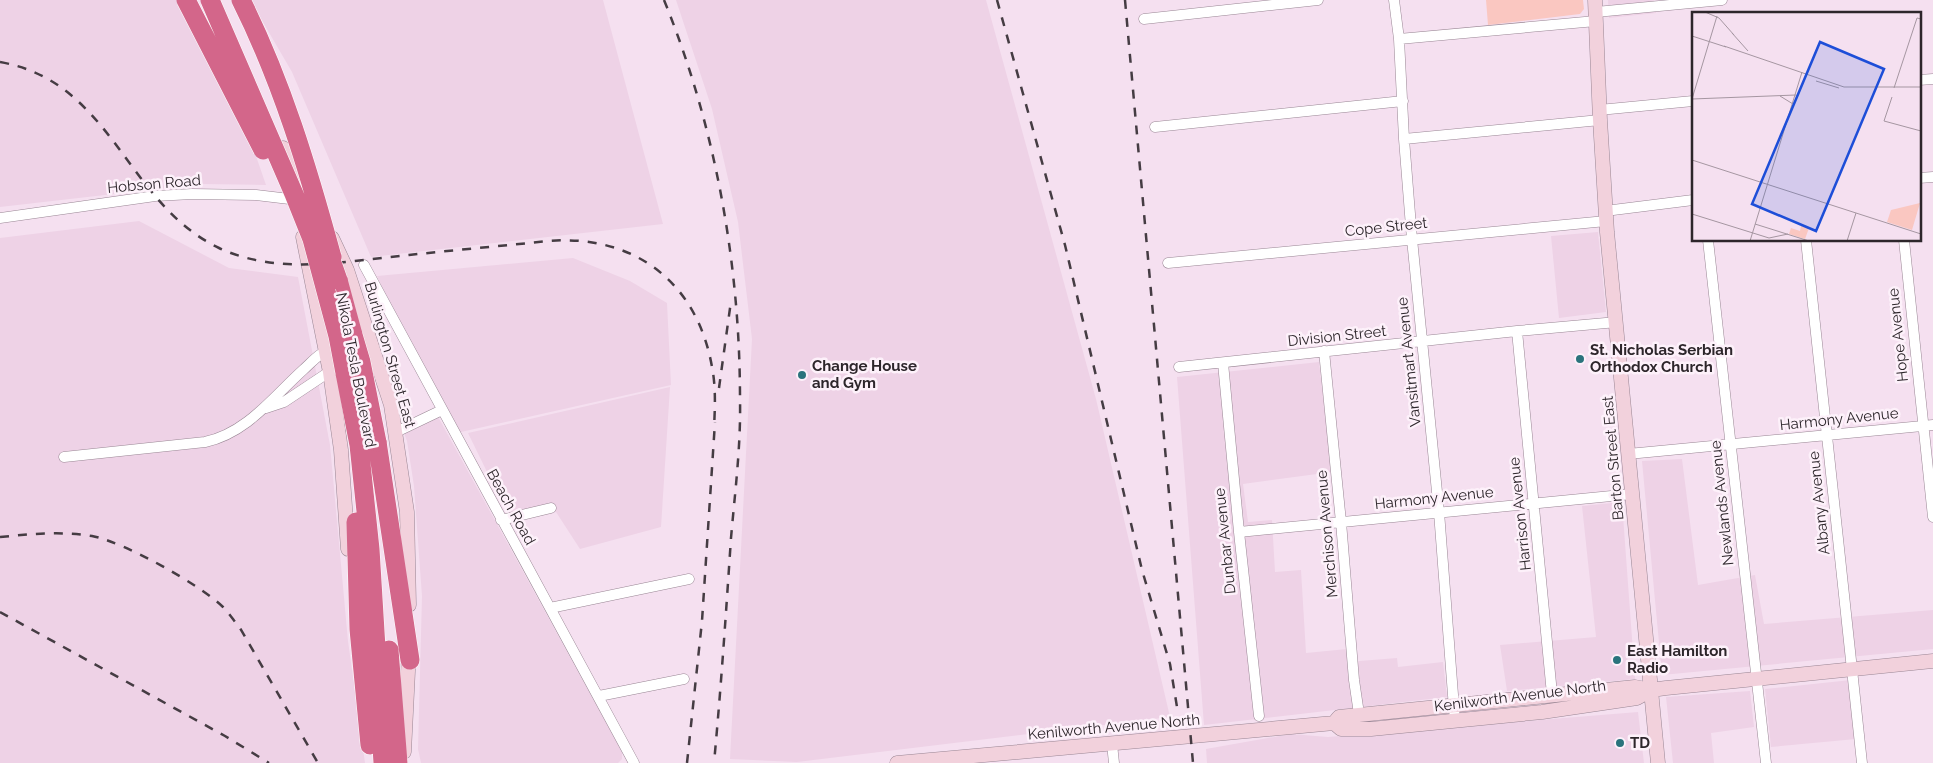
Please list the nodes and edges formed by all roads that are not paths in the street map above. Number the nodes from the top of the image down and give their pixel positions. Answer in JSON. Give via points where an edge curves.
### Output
{"nodes":[{"id":1,"x":186,"y":0,"type":"edge"},
{"id":2,"x":210,"y":0,"type":"edge"},
{"id":3,"x":214,"y":0,"type":"edge"},
{"id":4,"x":223,"y":0,"type":"edge"},
{"id":5,"x":241,"y":0,"type":"edge"},
{"id":6,"x":1318,"y":0,"type":"edge"},
{"id":7,"x":1394,"y":0,"type":"edge"},
{"id":8,"x":1722,"y":0,"type":"edge"},
{"id":9,"x":1595,"y":11,"type":"edge"},
{"id":10,"x":1144,"y":19,"type":"dead end"},
{"id":11,"x":1400,"y":39,"type":"junction"},
{"id":12,"x":1933,"y":79,"type":"edge"},
{"id":13,"x":1920,"y":80,"type":"edge"},
{"id":14,"x":1402,"y":101,"type":"junction"},
{"id":15,"x":1692,"y":101,"type":"edge"},
{"id":16,"x":1600,"y":115,"type":"junction"},
{"id":17,"x":1155,"y":127,"type":"dead end"},
{"id":18,"x":1404,"y":139,"type":"junction"},
{"id":19,"x":284,"y":151,"type":"junction"},
{"id":20,"x":1933,"y":177,"type":"edge"},
{"id":21,"x":1920,"y":178,"type":"edge"},
{"id":22,"x":295,"y":200,"type":"junction"},
{"id":23,"x":1692,"y":200,"type":"edge"},
{"id":24,"x":312,"y":201,"type":"junction"},
{"id":25,"x":1606,"y":216,"type":"junction"},
{"id":26,"x":0,"y":218,"type":"edge"},
{"id":27,"x":1412,"y":239,"type":"junction"},
{"id":28,"x":1708,"y":241,"type":"edge"},
{"id":29,"x":1806,"y":241,"type":"edge"},
{"id":30,"x":1904,"y":241,"type":"edge"},
{"id":31,"x":1168,"y":263,"type":"dead end"},
{"id":32,"x":364,"y":265,"type":"dead end"},
{"id":33,"x":338,"y":280,"type":"junction"},
{"id":34,"x":328,"y":299,"type":"junction"},
{"id":35,"x":1617,"y":322,"type":"junction"},
{"id":36,"x":1517,"y":331,"type":"junction"},
{"id":37,"x":1422,"y":342,"type":"junction"},
{"id":38,"x":325,"y":351,"type":"junction"},
{"id":39,"x":1324,"y":351,"type":"junction"},
{"id":40,"x":374,"y":352,"type":"junction"},
{"id":41,"x":1223,"y":363,"type":"junction"},
{"id":42,"x":1179,"y":367,"type":"dead end"},
{"id":43,"x":337,"y":373,"type":"junction"},
{"id":44,"x":265,"y":408,"type":"junction"},
{"id":45,"x":442,"y":410,"type":"junction"},
{"id":46,"x":1928,"y":426,"type":"edge"},
{"id":47,"x":396,"y":432,"type":"junction"},
{"id":48,"x":1827,"y":435,"type":"junction"},
{"id":49,"x":365,"y":444,"type":"junction"},
{"id":50,"x":1730,"y":445,"type":"junction"},
{"id":51,"x":1628,"y":454,"type":"junction"},
{"id":52,"x":64,"y":457,"type":"dead end"},
{"id":53,"x":1632,"y":494,"type":"junction"},
{"id":54,"x":1534,"y":503,"type":"junction"},
{"id":55,"x":551,"y":508,"type":"dead end"},
{"id":56,"x":1439,"y":512,"type":"junction"},
{"id":57,"x":1933,"y":516,"type":"edge"},
{"id":58,"x":501,"y":520,"type":"junction"},
{"id":59,"x":1341,"y":522,"type":"junction"},
{"id":60,"x":1239,"y":532,"type":"junction"},
{"id":61,"x":689,"y":579,"type":"dead end"},
{"id":62,"x":550,"y":608,"type":"junction"},
{"id":63,"x":410,"y":660,"type":"junction"},
{"id":64,"x":1933,"y":661,"type":"edge"},
{"id":65,"x":1852,"y":668,"type":"junction"},
{"id":66,"x":384,"y":669,"type":"junction"},
{"id":67,"x":684,"y":679,"type":"dead end"},
{"id":68,"x":1757,"y":679,"type":"junction"},
{"id":69,"x":1651,"y":690,"type":"junction"},
{"id":70,"x":1552,"y":694,"type":"junction"},
{"id":71,"x":598,"y":696,"type":"junction"},
{"id":72,"x":1455,"y":705,"type":"junction"},
{"id":73,"x":1359,"y":714,"type":"junction"},
{"id":74,"x":1259,"y":716,"type":"dead end"},
{"id":75,"x":1455,"y":721,"type":"junction"},
{"id":76,"x":1334,"y":723,"type":"junction"},
{"id":77,"x":370,"y":744,"type":"junction"},
{"id":78,"x":1112,"y":744,"type":"junction"},
{"id":79,"x":404,"y":745,"type":"junction"},
{"id":80,"x":626,"y":748,"type":"junction"},
{"id":81,"x":374,"y":763,"type":"edge"},
{"id":82,"x":383,"y":763,"type":"edge"},
{"id":83,"x":398,"y":763,"type":"edge"},
{"id":84,"x":403,"y":763,"type":"edge"},
{"id":85,"x":409,"y":763,"type":"edge"},
{"id":86,"x":624,"y":763,"type":"edge"},
{"id":87,"x":634,"y":763,"type":"edge"},
{"id":88,"x":897,"y":763,"type":"edge"},
{"id":89,"x":1114,"y":763,"type":"edge"},
{"id":90,"x":1658,"y":763,"type":"edge"},
{"id":91,"x":1766,"y":763,"type":"edge"},
{"id":92,"x":1862,"y":763,"type":"edge"}],
"edges":[{"from":1,"to":34,"type":"highway","bridge":true,"via":[[306,236]]},
{"from":2,"to":34,"type":"highway","name":"Nikola Tesla Boulevard","bridge":true,"via":[[294,194],[320,265]]},
{"from":3,"to":19,"type":"main road","name":"Burlington Street East"},
{"from":4,"to":33,"type":"highway","name":"Nikola Tesla Boulevard","bridge":true,"via":[[305,186]]},
{"from":5,"to":33,"type":"highway","bridge":true,"via":[[273,69],[312,184]]},
{"from":6,"to":10,"type":"street"},
{"from":7,"to":11,"type":"street","name":"Vansitmart Avenue"},
{"from":8,"to":9,"type":"street"},
{"from":9,"to":11,"type":"street"},
{"from":9,"to":16,"type":"main road","name":"Barton Street East"},
{"from":11,"to":14,"type":"street","name":"Vansitmart Avenue"},
{"from":12,"to":13,"type":"street"},
{"from":14,"to":17,"type":"street"},
{"from":14,"to":18,"type":"street","name":"Vansitmart Avenue"},
{"from":15,"to":16,"type":"street"},
{"from":16,"to":18,"type":"street"},
{"from":16,"to":25,"type":"main road","name":"Barton Street East"},
{"from":18,"to":27,"type":"street","name":"Vansitmart Avenue"},
{"from":19,"to":22,"type":"main road","name":"Burlington Street East"},
{"from":19,"to":24,"type":"main road","name":"Burlington Street East"},
{"from":20,"to":21,"type":"street"},
{"from":22,"to":24,"type":"street","name":"Hobson Road"},
{"from":22,"to":26,"type":"street","name":"Hobson Road","via":[[256,195],[155,196]]},
{"from":22,"to":38,"type":"main road","name":"Burlington Street East"},
{"from":23,"to":25,"type":"street","name":"Cope Street"},
{"from":24,"to":40,"type":"main road","name":"Burlington Street East","via":[[342,256]]},
{"from":25,"to":27,"type":"street","name":"Cope Street"},
{"from":25,"to":35,"type":"main road","name":"Barton Street East"},
{"from":27,"to":31,"type":"street","name":"Cope Street"},
{"from":27,"to":37,"type":"street","name":"Vansitmart Avenue"},
{"from":28,"to":50,"type":"street","name":"Newlands Avenue"},
{"from":29,"to":48,"type":"street","name":"Albany Avenue"},
{"from":30,"to":46,"type":"street","name":"Hope Avenue"},
{"from":32,"to":45,"type":"street","name":"Beach Road"},
{"from":33,"to":49,"type":"highway","name":"Nikola Tesla Boulevard","bridge":true,"via":[[361,362]]},
{"from":34,"to":43,"type":"highway","name":"Nikola Tesla Boulevard","bridge":true},
{"from":35,"to":36,"type":"street","name":"Division Street"},
{"from":35,"to":51,"type":"main road","name":"Barton Street East"},
{"from":36,"to":37,"type":"street","name":"Division Street"},
{"from":36,"to":54,"type":"street","name":"Harrison Avenue"},
{"from":37,"to":39,"type":"street","name":"Division Street"},
{"from":37,"to":56,"type":"street","name":"Vansitmart Avenue"},
{"from":38,"to":40,"type":"street","via":[[350,346]]},
{"from":38,"to":43,"type":"main road","name":"Burlington Street East"},
{"from":38,"to":44,"type":"street"},
{"from":39,"to":41,"type":"street","name":"Division Street"},
{"from":39,"to":59,"type":"street","name":"Merchison Avenue"},
{"from":40,"to":43,"type":"street","via":[[351,360]]},
{"from":40,"to":47,"type":"main road","name":"Burlington Street East"},
{"from":41,"to":42,"type":"street","name":"Division Street"},
{"from":41,"to":60,"type":"street","name":"Dunbar Avenue"},
{"from":43,"to":44,"type":"street","via":[[284,402]]},
{"from":43,"to":49,"type":"highway","name":"Nikola Tesla Boulevard"},
{"from":43,"to":77,"type":"main road","name":"Burlington Street East","via":[[352,619]]},
{"from":44,"to":52,"type":"street","via":[[231,434],[218,439]]},
{"from":45,"to":47,"type":"street"},
{"from":45,"to":58,"type":"street","name":"Beach Road"},
{"from":46,"to":48,"type":"street","name":"Harmony Avenue"},
{"from":46,"to":57,"type":"street","name":"Hope Avenue"},
{"from":47,"to":63,"type":"main road","name":"Burlington Street East","via":[[407,512]]},
{"from":48,"to":50,"type":"street","name":"Harmony Avenue"},
{"from":48,"to":65,"type":"street","name":"Albany Avenue"},
{"from":49,"to":63,"type":"highway"},
{"from":49,"to":66,"type":"highway","name":"Nikola Tesla Boulevard"},
{"from":49,"to":77,"type":"highway","via":[[356,504],[359,629]]},
{"from":50,"to":51,"type":"street","name":"Harmony Avenue"},
{"from":50,"to":68,"type":"street","name":"Newlands Avenue"},
{"from":51,"to":53,"type":"main road","name":"Barton Street East"},
{"from":53,"to":54,"type":"street","name":"Harmony Avenue"},
{"from":53,"to":69,"type":"main road","name":"Barton Street East"},
{"from":54,"to":56,"type":"street","name":"Harmony Avenue"},
{"from":54,"to":70,"type":"street","name":"Harrison Avenue"},
{"from":55,"to":58,"type":"street"},
{"from":56,"to":59,"type":"street","name":"Harmony Avenue"},
{"from":56,"to":72,"type":"street","name":"Vansitmart Avenue"},
{"from":58,"to":62,"type":"street","name":"Beach Road"},
{"from":59,"to":60,"type":"street","name":"Harmony Avenue"},
{"from":59,"to":73,"type":"street","name":"Merchison Avenue"},
{"from":60,"to":74,"type":"street","name":"Dunbar Avenue"},
{"from":61,"to":62,"type":"street"},
{"from":62,"to":71,"type":"street","name":"Beach Road"},
{"from":63,"to":79,"type":"main road","name":"Burlington Street East"},
{"from":64,"to":65,"type":"main road","name":"Kenilworth Avenue North"},
{"from":65,"to":68,"type":"main road","name":"Kenilworth Avenue North"},
{"from":65,"to":92,"type":"street","name":"Albany Avenue"},
{"from":66,"to":82,"type":"highway","name":"Nikola Tesla Boulevard"},
{"from":66,"to":83,"type":"highway","name":"Nikola Tesla Boulevard"},
{"from":67,"to":71,"type":"street"},
{"from":68,"to":69,"type":"main road","name":"Kenilworth Avenue North"},
{"from":68,"to":91,"type":"street","name":"Newlands Avenue"},
{"from":69,"to":70,"type":"main road","name":"Kenilworth Avenue North","via":[[1635,687]]},
{"from":69,"to":75,"type":"main road","name":"Kenilworth Avenue North","via":[[1637,698]]},
{"from":69,"to":90,"type":"main road","name":"Barton Street East"},
{"from":70,"to":72,"type":"main road","name":"Kenilworth Avenue North"},
{"from":71,"to":80,"type":"street","name":"Beach Road"},
{"from":72,"to":73,"type":"main road","name":"Kenilworth Avenue North"},
{"from":72,"to":75,"type":"street","name":"Vansitmart Avenue"},
{"from":73,"to":76,"type":"main road","name":"Kenilworth Avenue North","via":[[1339,717]]},
{"from":75,"to":76,"type":"main road","name":"Kenilworth Avenue North","via":[[1357,729],[1341,729]]},
{"from":76,"to":78,"type":"main road","name":"Kenilworth Avenue North"},
{"from":77,"to":81,"type":"main road","name":"Burlington Street East"},
{"from":78,"to":88,"type":"main road","name":"Kenilworth Avenue North"},
{"from":78,"to":89,"type":"street"},
{"from":79,"to":84,"type":"main road","name":"Burlington Street East"},
{"from":79,"to":85,"type":"main road"},
{"from":80,"to":86,"type":"street"},
{"from":80,"to":87,"type":"street","name":"Beach Road"}]}
